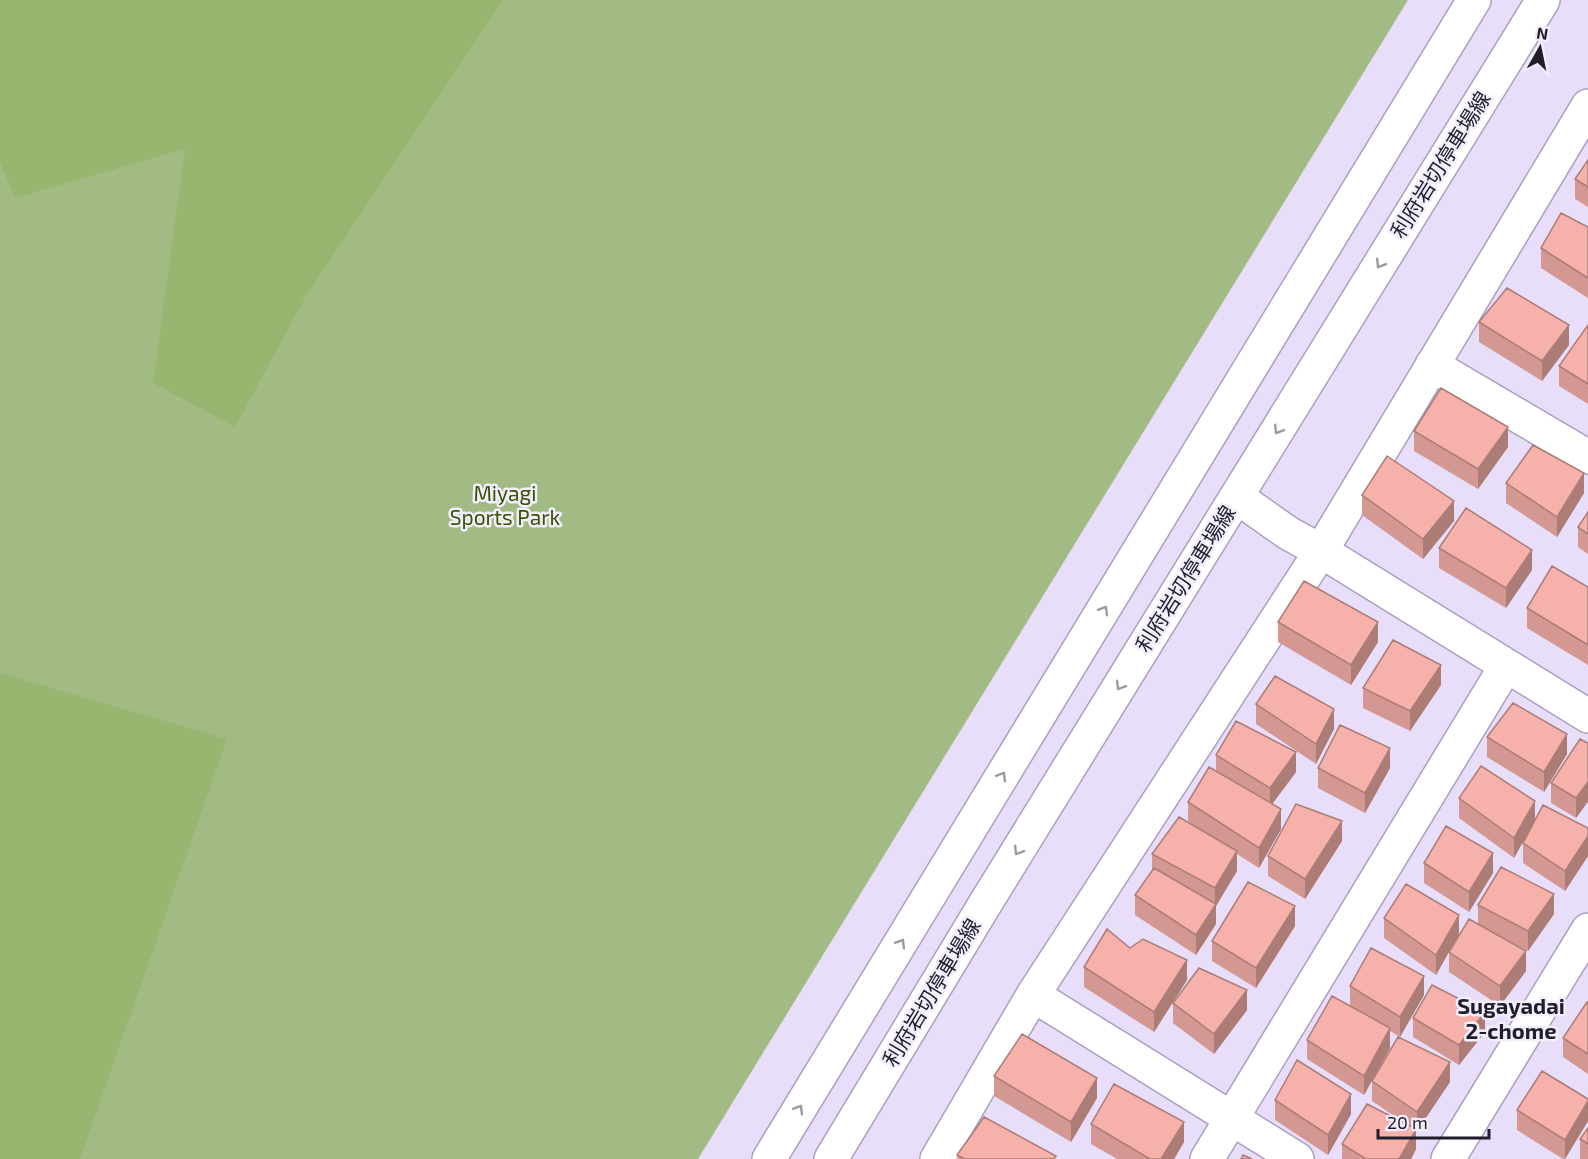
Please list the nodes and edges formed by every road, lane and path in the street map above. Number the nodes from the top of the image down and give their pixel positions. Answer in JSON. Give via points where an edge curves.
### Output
{"nodes":[{"id":1,"x":1474,"y":0,"type":"edge"},
{"id":2,"x":1543,"y":0,"type":"edge"},
{"id":3,"x":1588,"y":106,"type":"edge"},
{"id":4,"x":1432,"y":365,"type":"junction"},
{"id":5,"x":1588,"y":457,"type":"edge"},
{"id":6,"x":1237,"y":497,"type":"junction"},
{"id":7,"x":1321,"y":551,"type":"junction"},
{"id":8,"x":1506,"y":666,"type":"junction"},
{"id":9,"x":1588,"y":716,"type":"edge"},
{"id":10,"x":1588,"y":930,"type":"edge"},
{"id":11,"x":1033,"y":996,"type":"junction"},
{"id":12,"x":1232,"y":1118,"type":"junction"},
{"id":13,"x":769,"y":1159,"type":"edge"},
{"id":14,"x":831,"y":1159,"type":"edge"},
{"id":15,"x":937,"y":1159,"type":"edge"},
{"id":16,"x":1207,"y":1159,"type":"edge"},
{"id":17,"x":1297,"y":1159,"type":"edge"},
{"id":18,"x":1448,"y":1159,"type":"edge"}],
"edges":[{"from":13,"to":1,"type":"street","one_way":true},
{"from":2,"to":6,"type":"street","name":"利府岩切停車場線","one_way":true},
{"from":3,"to":4,"type":"street"},
{"from":4,"to":5,"type":"street"},
{"from":4,"to":7,"type":"street"},
{"from":6,"to":7,"type":"street"},
{"from":6,"to":14,"type":"street","name":"利府岩切停車場線","one_way":true},
{"from":7,"to":8,"type":"street"},
{"from":7,"to":11,"type":"street"},
{"from":8,"to":9,"type":"street"},
{"from":8,"to":12,"type":"street"},
{"from":10,"to":18,"type":"street"},
{"from":11,"to":12,"type":"street"},
{"from":11,"to":15,"type":"street"},
{"from":12,"to":16,"type":"street"},
{"from":12,"to":17,"type":"street"}]}
